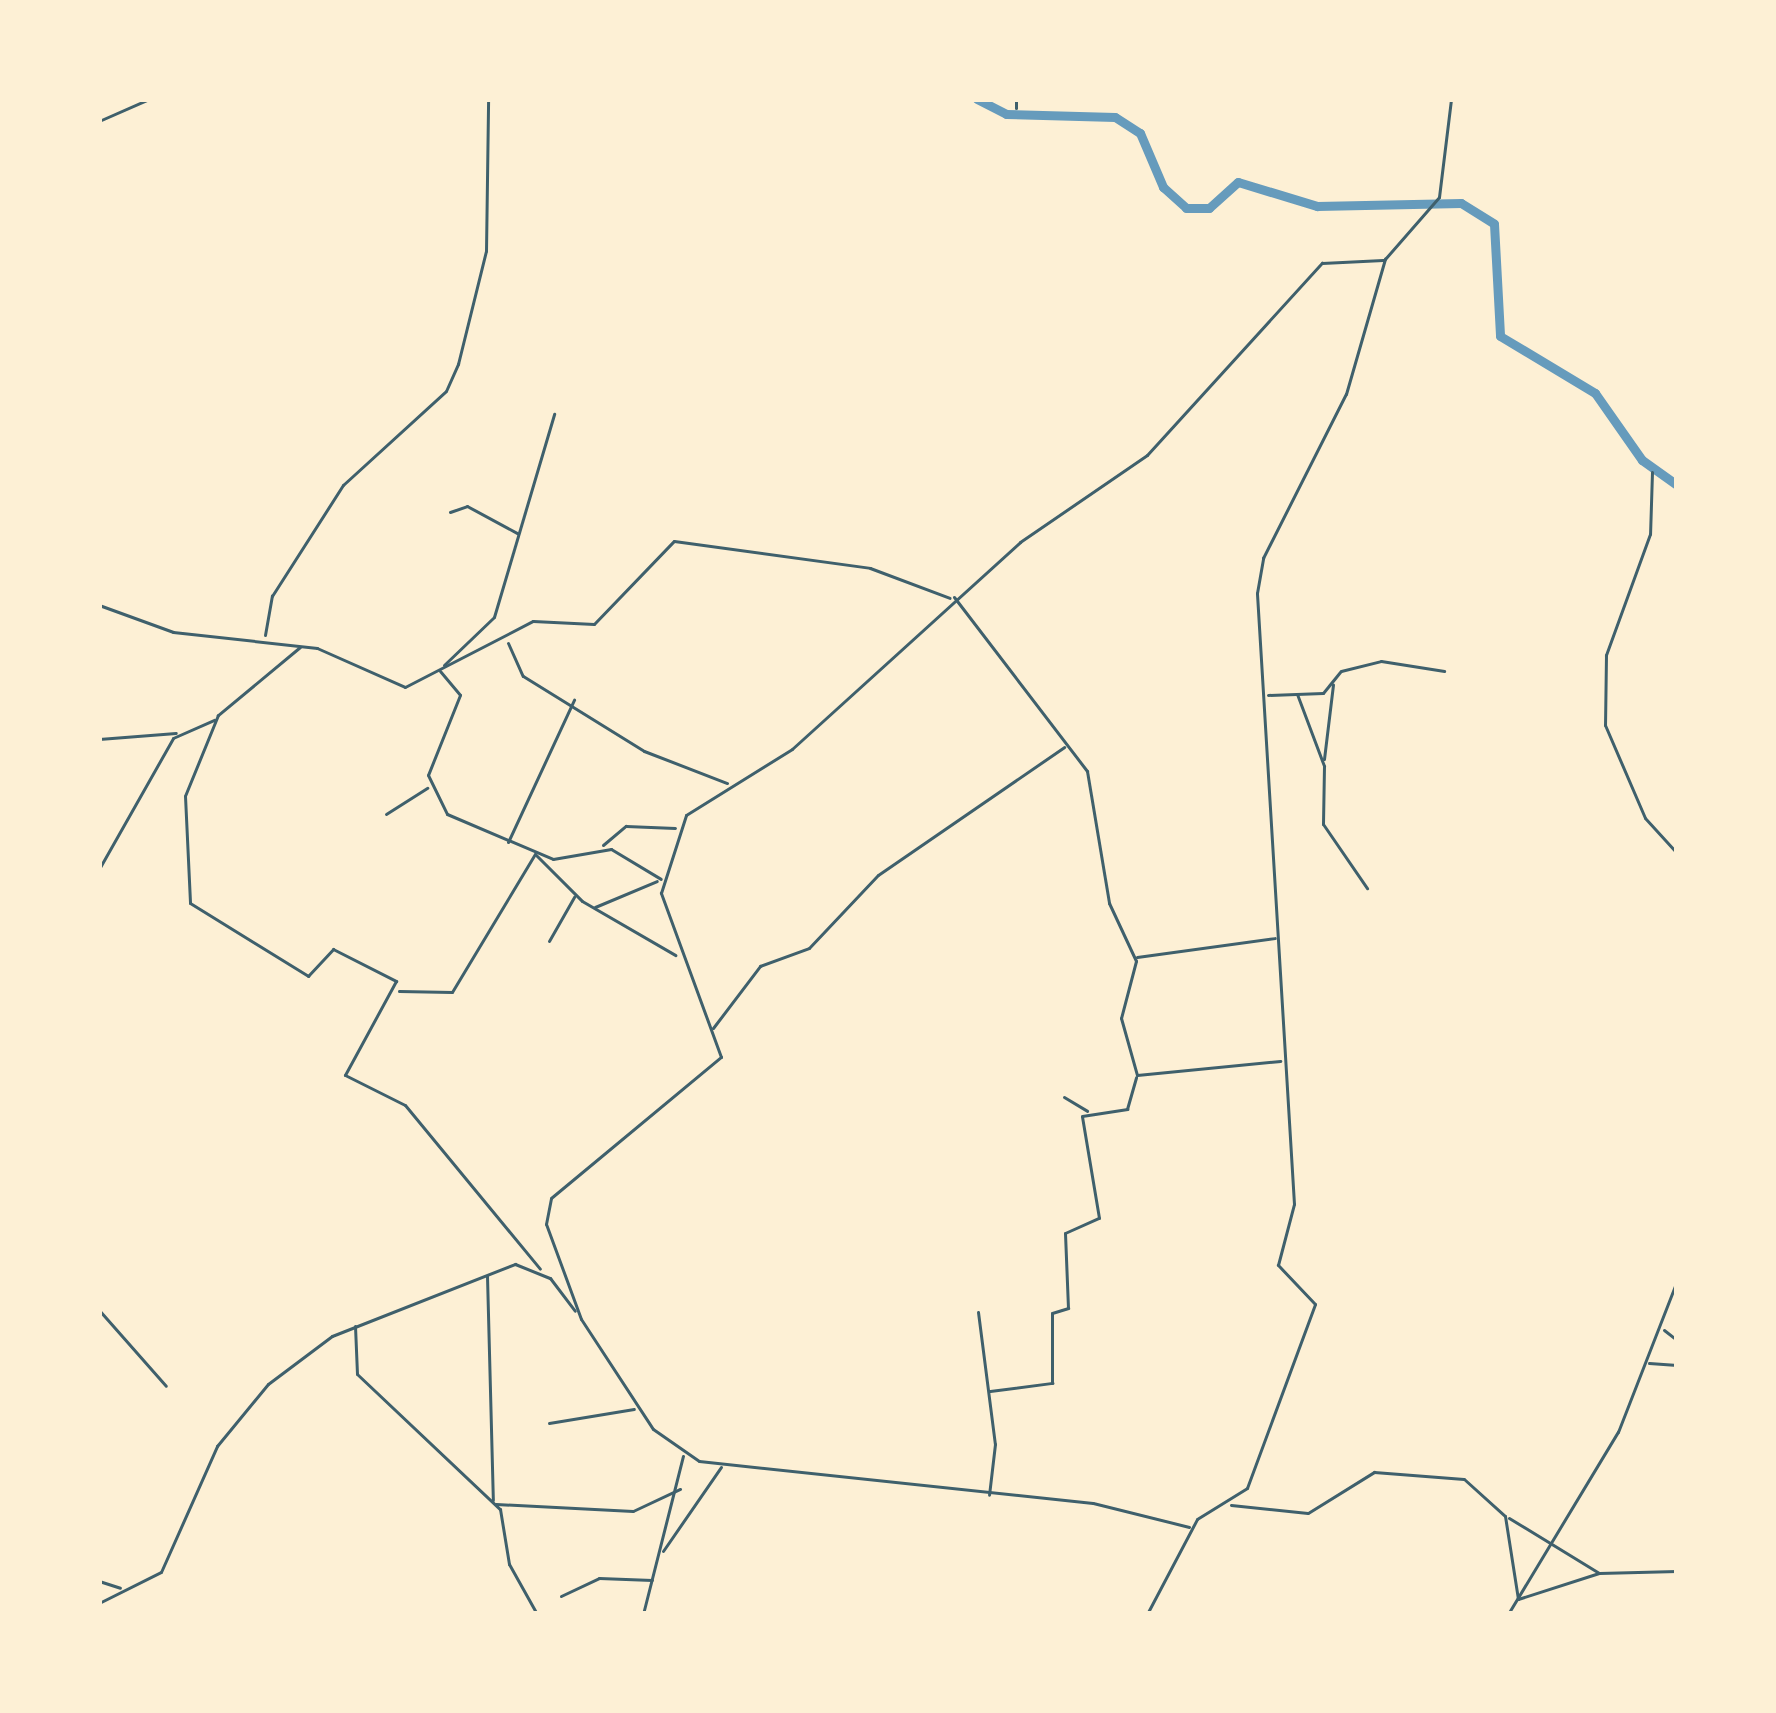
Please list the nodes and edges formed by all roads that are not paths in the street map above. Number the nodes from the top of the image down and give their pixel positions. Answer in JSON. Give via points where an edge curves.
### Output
{"nodes":[{"id":1,"x":133,"y":99,"type":"edge"},
{"id":2,"x":149,"y":99,"type":"edge"},
{"id":3,"x":488,"y":99,"type":"edge"},
{"id":4,"x":1016,"y":99,"type":"edge"},
{"id":5,"x":1451,"y":99,"type":"edge"},
{"id":6,"x":133,"y":106,"type":"junction"},
{"id":7,"x":1016,"y":108,"type":"dead end"},
{"id":8,"x":99,"y":121,"type":"edge"},
{"id":9,"x":1386,"y":257,"type":"junction"},
{"id":10,"x":554,"y":414,"type":"dead end"},
{"id":11,"x":1652,"y":472,"type":"dead end"},
{"id":12,"x":450,"y":512,"type":"dead end"},
{"id":13,"x":519,"y":533,"type":"junction"},
{"id":14,"x":953,"y":598,"type":"junction"},
{"id":15,"x":99,"y":605,"type":"edge"},
{"id":16,"x":265,"y":637,"type":"junction"},
{"id":17,"x":508,"y":641,"type":"junction"},
{"id":18,"x":299,"y":647,"type":"junction"},
{"id":19,"x":441,"y":669,"type":"junction"},
{"id":20,"x":1444,"y":671,"type":"dead end"},
{"id":21,"x":1333,"y":682,"type":"junction"},
{"id":22,"x":1297,"y":694,"type":"junction"},
{"id":23,"x":1266,"y":695,"type":"junction"},
{"id":24,"x":574,"y":700,"type":"junction"},
{"id":25,"x":216,"y":720,"type":"junction"},
{"id":26,"x":177,"y":734,"type":"junction"},
{"id":27,"x":99,"y":739,"type":"edge"},
{"id":28,"x":1066,"y":746,"type":"junction"},
{"id":29,"x":1324,"y":766,"type":"junction"},
{"id":30,"x":727,"y":785,"type":"junction"},
{"id":31,"x":429,"y":788,"type":"junction"},
{"id":32,"x":386,"y":814,"type":"dead end"},
{"id":33,"x":677,"y":828,"type":"junction"},
{"id":34,"x":507,"y":844,"type":"junction"},
{"id":35,"x":602,"y":847,"type":"junction"},
{"id":36,"x":1677,"y":853,"type":"edge"},
{"id":37,"x":535,"y":854,"type":"junction"},
{"id":38,"x":99,"y":869,"type":"edge"},
{"id":39,"x":660,"y":879,"type":"junction"},
{"id":40,"x":1367,"y":888,"type":"dead end"},
{"id":41,"x":575,"y":895,"type":"junction"},
{"id":42,"x":591,"y":907,"type":"junction"},
{"id":43,"x":1275,"y":938,"type":"junction"},
{"id":44,"x":549,"y":940,"type":"dead end"},
{"id":45,"x":677,"y":956,"type":"junction"},
{"id":46,"x":1135,"y":957,"type":"junction"},
{"id":47,"x":397,"y":990,"type":"junction"},
{"id":48,"x":712,"y":1029,"type":"junction"},
{"id":49,"x":1282,"y":1061,"type":"junction"},
{"id":50,"x":1137,"y":1076,"type":"junction"},
{"id":51,"x":1064,"y":1097,"type":"dead end"},
{"id":52,"x":1088,"y":1112,"type":"junction"},
{"id":53,"x":541,"y":1270,"type":"junction"},
{"id":54,"x":487,"y":1274,"type":"junction"},
{"id":55,"x":1677,"y":1281,"type":"edge"},
{"id":56,"x":99,"y":1310,"type":"edge"},
{"id":57,"x":978,"y":1312,"type":"dead end"},
{"id":58,"x":581,"y":1319,"type":"junction"},
{"id":59,"x":353,"y":1324,"type":"junction"},
{"id":60,"x":1663,"y":1329,"type":"junction"},
{"id":61,"x":1677,"y":1340,"type":"edge"},
{"id":62,"x":1648,"y":1363,"type":"junction"},
{"id":63,"x":1677,"y":1365,"type":"edge"},
{"id":64,"x":166,"y":1386,"type":"dead end"},
{"id":65,"x":990,"y":1391,"type":"junction"},
{"id":66,"x":636,"y":1408,"type":"junction"},
{"id":67,"x":549,"y":1423,"type":"dead end"},
{"id":68,"x":682,"y":1454,"type":"junction"},
{"id":69,"x":723,"y":1466,"type":"junction"},
{"id":70,"x":680,"y":1489,"type":"junction"},
{"id":71,"x":989,"y":1496,"type":"junction"},
{"id":72,"x":494,"y":1502,"type":"junction"},
{"id":73,"x":1229,"y":1505,"type":"junction"},
{"id":74,"x":1505,"y":1516,"type":"junction"},
{"id":75,"x":1191,"y":1527,"type":"junction"},
{"id":76,"x":1552,"y":1544,"type":"junction"},
{"id":77,"x":661,"y":1553,"type":"junction"},
{"id":78,"x":1677,"y":1571,"type":"edge"},
{"id":79,"x":1599,"y":1573,"type":"junction"},
{"id":80,"x":654,"y":1580,"type":"junction"},
{"id":81,"x":99,"y":1581,"type":"edge"},
{"id":82,"x":122,"y":1589,"type":"junction"},
{"id":83,"x":561,"y":1596,"type":"dead end"},
{"id":84,"x":1517,"y":1599,"type":"junction"},
{"id":85,"x":99,"y":1604,"type":"edge"},
{"id":86,"x":538,"y":1614,"type":"edge"},
{"id":87,"x":643,"y":1614,"type":"edge"},
{"id":88,"x":1147,"y":1614,"type":"edge"},
{"id":89,"x":1508,"y":1614,"type":"edge"}],
"edges":[{"from":1,"to":6,"type":"street"},
{"from":2,"to":6,"type":"street"},
{"from":3,"to":16,"type":"street","via":[[486,251],[458,364],[446,391],[344,485],[272,596]]},
{"from":4,"to":7,"type":"street"},
{"from":5,"to":9,"type":"street","via":[[1439,197]]},
{"from":6,"to":8,"type":"street"},
{"from":9,"to":14,"type":"street","via":[[1322,263],[1147,455]]},
{"from":9,"to":23,"type":"street","via":[[1341,406],[1263,558]]},
{"from":10,"to":13,"type":"street"},
{"from":11,"to":36,"type":"street","via":[[1654,518],[1606,655],[1605,725],[1645,818]]},
{"from":12,"to":13,"type":"street","via":[[467,506]]},
{"from":13,"to":19,"type":"street","via":[[494,617]]},
{"from":14,"to":17,"type":"street","via":[[870,568],[674,541],[594,624],[538,620]]},
{"from":14,"to":28,"type":"street"},
{"from":14,"to":30,"type":"street","via":[[792,749]]},
{"from":15,"to":16,"type":"street","via":[[172,632]]},
{"from":16,"to":18,"type":"street"},
{"from":17,"to":19,"type":"street"},
{"from":17,"to":24,"type":"street","via":[[514,669]]},
{"from":18,"to":19,"type":"street","via":[[405,687]]},
{"from":18,"to":25,"type":"street"},
{"from":19,"to":31,"type":"street","via":[[456,683],[461,709],[434,750]]},
{"from":20,"to":21,"type":"street","via":[[1381,661]]},
{"from":21,"to":22,"type":"street"},
{"from":21,"to":29,"type":"street"},
{"from":22,"to":23,"type":"street"},
{"from":22,"to":29,"type":"street"},
{"from":23,"to":43,"type":"street"},
{"from":24,"to":30,"type":"street","via":[[644,751]]},
{"from":24,"to":34,"type":"street"},
{"from":25,"to":26,"type":"street"},
{"from":25,"to":47,"type":"street","via":[[185,796],[193,909],[286,953],[308,976],[337,950]]},
{"from":26,"to":27,"type":"street"},
{"from":26,"to":38,"type":"street"},
{"from":28,"to":46,"type":"street","via":[[1091,783],[1108,903]]},
{"from":28,"to":48,"type":"street","via":[[878,875],[808,948],[760,966]]},
{"from":29,"to":40,"type":"street","via":[[1323,824]]},
{"from":30,"to":33,"type":"street"},
{"from":31,"to":32,"type":"street","via":[[403,794]]},
{"from":31,"to":34,"type":"street","via":[[455,821]]},
{"from":33,"to":35,"type":"street","via":[[626,826]]},
{"from":33,"to":39,"type":"street"},
{"from":34,"to":37,"type":"street"},
{"from":35,"to":37,"type":"street","via":[[563,861]]},
{"from":35,"to":39,"type":"street"},
{"from":37,"to":41,"type":"street"},
{"from":37,"to":47,"type":"street","via":[[452,992]]},
{"from":39,"to":42,"type":"street"},
{"from":39,"to":45,"type":"street"},
{"from":41,"to":42,"type":"street"},
{"from":41,"to":44,"type":"street"},
{"from":42,"to":45,"type":"street"},
{"from":43,"to":46,"type":"street"},
{"from":43,"to":49,"type":"street"},
{"from":45,"to":48,"type":"street"},
{"from":46,"to":50,"type":"street","via":[[1121,1023]]},
{"from":47,"to":53,"type":"street","via":[[345,1075],[405,1105]]},
{"from":48,"to":58,"type":"street","via":[[716,1068],[611,1142],[547,1208]]},
{"from":49,"to":50,"type":"street"},
{"from":49,"to":73,"type":"street","via":[[1294,1218],[1279,1274],[1316,1297],[1247,1488]]},
{"from":50,"to":52,"type":"street","via":[[1130,1106]]},
{"from":51,"to":52,"type":"street"},
{"from":52,"to":65,"type":"street","via":[[1098,1223],[1065,1233],[1068,1308],[1052,1313],[1052,1383]]},
{"from":53,"to":54,"type":"street"},
{"from":53,"to":58,"type":"street"},
{"from":54,"to":59,"type":"street"},
{"from":54,"to":72,"type":"street"},
{"from":55,"to":60,"type":"street"},
{"from":56,"to":64,"type":"street"},
{"from":57,"to":65,"type":"street"},
{"from":58,"to":66,"type":"street"},
{"from":59,"to":72,"type":"street","via":[[363,1335],[357,1374]]},
{"from":59,"to":82,"type":"street","via":[[252,1401],[208,1461],[166,1565]]},
{"from":60,"to":61,"type":"street"},
{"from":60,"to":62,"type":"street"},
{"from":62,"to":63,"type":"street"},
{"from":62,"to":76,"type":"street"},
{"from":65,"to":71,"type":"street"},
{"from":66,"to":67,"type":"street"},
{"from":66,"to":68,"type":"street"},
{"from":68,"to":69,"type":"street"},
{"from":68,"to":70,"type":"street"},
{"from":69,"to":71,"type":"street"},
{"from":69,"to":77,"type":"street"},
{"from":70,"to":72,"type":"street","via":[[633,1511]]},
{"from":70,"to":77,"type":"street"},
{"from":71,"to":75,"type":"street","via":[[1093,1503]]},
{"from":72,"to":86,"type":"street","via":[[509,1564]]},
{"from":73,"to":74,"type":"street","via":[[1308,1513],[1359,1475],[1396,1470],[1473,1481]]},
{"from":73,"to":75,"type":"street"},
{"from":74,"to":76,"type":"street"},
{"from":74,"to":84,"type":"street"},
{"from":75,"to":88,"type":"street"},
{"from":76,"to":79,"type":"street"},
{"from":76,"to":84,"type":"street"},
{"from":77,"to":80,"type":"street"},
{"from":78,"to":79,"type":"street"},
{"from":79,"to":84,"type":"street"},
{"from":80,"to":83,"type":"street","via":[[611,1576]]},
{"from":80,"to":87,"type":"street"},
{"from":81,"to":82,"type":"street"},
{"from":82,"to":85,"type":"street"},
{"from":84,"to":89,"type":"street"}]}
